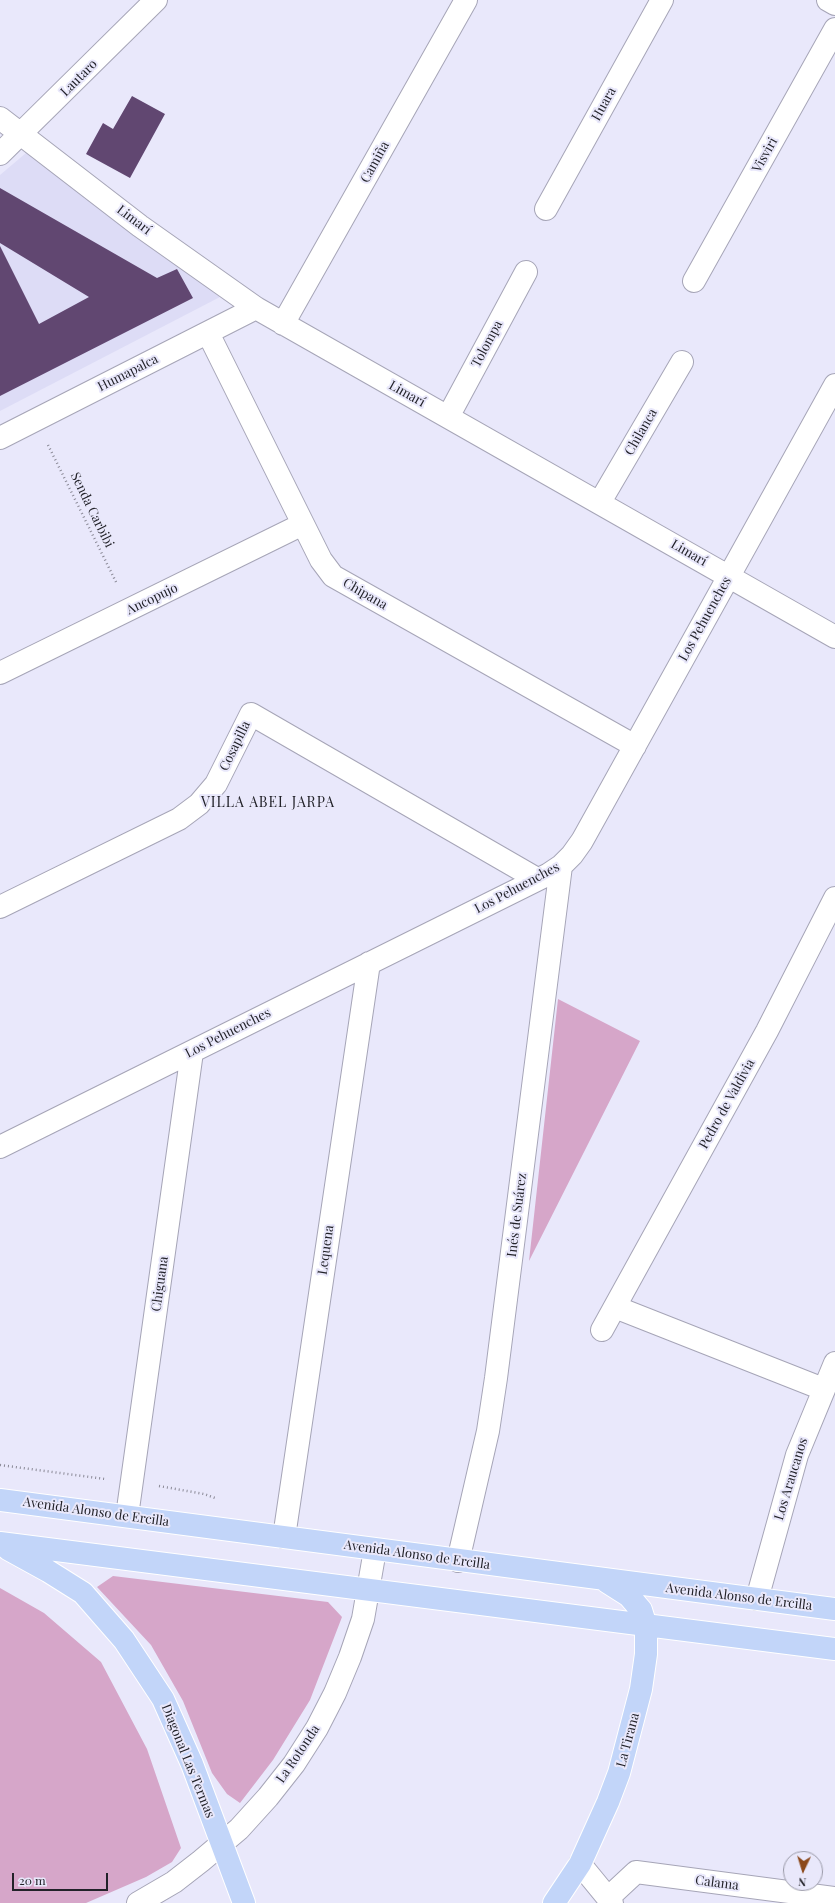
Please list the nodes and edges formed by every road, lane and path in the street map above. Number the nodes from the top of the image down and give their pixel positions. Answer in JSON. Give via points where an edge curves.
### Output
{"nodes":[{"id":1,"x":466,"y":0,"type":"edge"},
{"id":2,"x":662,"y":0,"type":"edge"},
{"id":3,"x":828,"y":0,"type":"edge"},
{"id":4,"x":151,"y":2,"type":"edge"},
{"id":5,"x":835,"y":4,"type":"edge"},
{"id":6,"x":835,"y":29,"type":"edge"},
{"id":7,"x":0,"y":118,"type":"edge"},
{"id":8,"x":22,"y":134,"type":"junction"},
{"id":9,"x":0,"y":154,"type":"edge"},
{"id":10,"x":546,"y":209,"type":"dead end"},
{"id":11,"x":526,"y":272,"type":"dead end"},
{"id":12,"x":694,"y":281,"type":"dead end"},
{"id":13,"x":256,"y":308,"type":"junction"},
{"id":14,"x":283,"y":324,"type":"junction"},
{"id":15,"x":208,"y":333,"type":"junction"},
{"id":16,"x":682,"y":362,"type":"dead end"},
{"id":17,"x":835,"y":385,"type":"edge"},
{"id":18,"x":448,"y":417,"type":"junction"},
{"id":19,"x":36,"y":420,"type":"junction"},
{"id":20,"x":0,"y":438,"type":"edge"},
{"id":21,"x":600,"y":502,"type":"junction"},
{"id":22,"x":303,"y":524,"type":"junction"},
{"id":23,"x":729,"y":576,"type":"junction"},
{"id":24,"x":130,"y":609,"type":"junction"},
{"id":25,"x":835,"y":637,"type":"edge"},
{"id":26,"x":0,"y":673,"type":"edge"},
{"id":27,"x":635,"y":746,"type":"junction"},
{"id":28,"x":560,"y":866,"type":"junction"},
{"id":29,"x":537,"y":879,"type":"junction"},
{"id":30,"x":835,"y":898,"type":"edge"},
{"id":31,"x":0,"y":907,"type":"edge"},
{"id":32,"x":369,"y":963,"type":"junction"},
{"id":33,"x":192,"y":1052,"type":"junction"},
{"id":34,"x":0,"y":1147,"type":"edge"},
{"id":35,"x":615,"y":1307,"type":"junction"},
{"id":36,"x":602,"y":1330,"type":"dead end"},
{"id":37,"x":835,"y":1363,"type":"edge"},
{"id":38,"x":823,"y":1389,"type":"junction"},
{"id":39,"x":0,"y":1500,"type":"edge"},
{"id":40,"x":127,"y":1516,"type":"junction"},
{"id":41,"x":284,"y":1537,"type":"junction"},
{"id":42,"x":0,"y":1544,"type":"edge"},
{"id":43,"x":375,"y":1550,"type":"junction"},
{"id":44,"x":458,"y":1561,"type":"junction"},
{"id":45,"x":604,"y":1580,"type":"junction"},
{"id":46,"x":369,"y":1591,"type":"junction"},
{"id":47,"x":757,"y":1599,"type":"junction"},
{"id":48,"x":835,"y":1609,"type":"edge"},
{"id":49,"x":646,"y":1626,"type":"junction"},
{"id":50,"x":835,"y":1649,"type":"edge"},
{"id":51,"x":221,"y":1844,"type":"junction"},
{"id":52,"x":580,"y":1864,"type":"junction"},
{"id":53,"x":835,"y":1898,"type":"edge"},
{"id":54,"x":610,"y":1900,"type":"edge"},
{"id":55,"x":138,"y":1903,"type":"edge"},
{"id":56,"x":244,"y":1903,"type":"edge"},
{"id":57,"x":554,"y":1903,"type":"edge"}],
"edges":[{"from":1,"to":14,"type":"street","name":"Camiña"},
{"from":2,"to":10,"type":"street","name":"Huara"},
{"from":3,"to":5,"type":"street"},
{"from":4,"to":8,"type":"street","name":"Lautaro"},
{"from":6,"to":12,"type":"street","name":"Visviri"},
{"from":7,"to":8,"type":"street","name":"Limarí"},
{"from":8,"to":9,"type":"street","name":"Lautaro"},
{"from":8,"to":13,"type":"street","name":"Limarí","via":[[140,226]]},
{"from":11,"to":18,"type":"street","name":"Tolompa"},
{"from":13,"to":14,"type":"street","name":"Limarí"},
{"from":13,"to":15,"type":"street","name":"Humapalca"},
{"from":14,"to":18,"type":"street","name":"Limarí"},
{"from":15,"to":19,"type":"street","name":"Humapalca"},
{"from":15,"to":22,"type":"street","name":"Chipana"},
{"from":16,"to":21,"type":"street","name":"Chilanca"},
{"from":17,"to":23,"type":"street","name":"Los Pehuenches"},
{"from":18,"to":21,"type":"street","name":"Limarí"},
{"from":19,"to":20,"type":"street","name":"Humapalca"},
{"from":19,"to":24,"type":"path","name":"Senda Carbibi"},
{"from":21,"to":23,"type":"street","name":"Limarí"},
{"from":22,"to":24,"type":"street","name":"Ancopujo"},
{"from":22,"to":27,"type":"street","name":"Chipana","via":[[321,560],[333,576]]},
{"from":23,"to":25,"type":"street","name":"Limarí"},
{"from":23,"to":27,"type":"street","name":"Los Pehuenches"},
{"from":24,"to":26,"type":"street","name":"Ancopujo"},
{"from":27,"to":28,"type":"street","name":"Los Pehuenches","via":[[582,841]]},
{"from":28,"to":29,"type":"street","name":"Los Pehuenches"},
{"from":28,"to":44,"type":"street","name":"Inés de Suárez","via":[[495,1386],[488,1431]]},
{"from":29,"to":31,"type":"street","name":"Cosapilla","via":[[251,714],[216,784],[200,804],[179,819]]},
{"from":29,"to":32,"type":"street","name":"Los Pehuenches"},
{"from":30,"to":35,"type":"street","name":"Pedro de Valdivia","via":[[767,1032]]},
{"from":32,"to":33,"type":"street","name":"Los Pehuenches"},
{"from":32,"to":41,"type":"street","name":"Lequena"},
{"from":33,"to":34,"type":"street","name":"Los Pehuenches"},
{"from":33,"to":40,"type":"street","name":"Chiguana"},
{"from":35,"to":36,"type":"street","name":"Pedro de Valdivia"},
{"from":35,"to":38,"type":"street"},
{"from":37,"to":38,"type":"street","name":"Los Araucanos"},
{"from":38,"to":47,"type":"street","name":"Los Araucanos","via":[[797,1455]]},
{"from":39,"to":40,"type":"main road","name":"Avenida Alonso de Ercilla"},
{"from":40,"to":41,"type":"main road","name":"Avenida Alonso de Ercilla"},
{"from":41,"to":43,"type":"main road","name":"Avenida Alonso de Ercilla"},
{"from":42,"to":46,"type":"main road"},
{"from":42,"to":51,"type":"main road","name":"Diagonal Las Termas","via":[[48,1570],[83,1593],[124,1640],[163,1698],[192,1764]]},
{"from":43,"to":44,"type":"main road","name":"Avenida Alonso de Ercilla"},
{"from":43,"to":46,"type":"street","name":"La Rotonda"},
{"from":44,"to":45,"type":"main road","name":"Avenida Alonso de Ercilla"},
{"from":45,"to":47,"type":"main road","name":"Avenida Alonso de Ercilla"},
{"from":45,"to":49,"type":"main road","name":"La Tirana","via":[[629,1596],[641,1610]]},
{"from":46,"to":49,"type":"main road"},
{"from":46,"to":51,"type":"street","name":"La Rotonda","via":[[350,1657],[317,1728],[294,1764],[268,1797],[239,1829]]},
{"from":47,"to":48,"type":"main road","name":"Avenida Alonso de Ercilla"},
{"from":49,"to":50,"type":"main road"},
{"from":49,"to":52,"type":"main road","name":"La Tirana","via":[[646,1654],[641,1689],[628,1738],[616,1780]]},
{"from":51,"to":55,"type":"street","name":"La Rotonda","via":[[174,1882]]},
{"from":51,"to":56,"type":"main road","name":"Diagonal Las Termas"},
{"from":52,"to":54,"type":"street"},
{"from":52,"to":57,"type":"main road","name":"La Tirana"},
{"from":53,"to":54,"type":"street","name":"Calama","via":[[636,1872]]}]}
